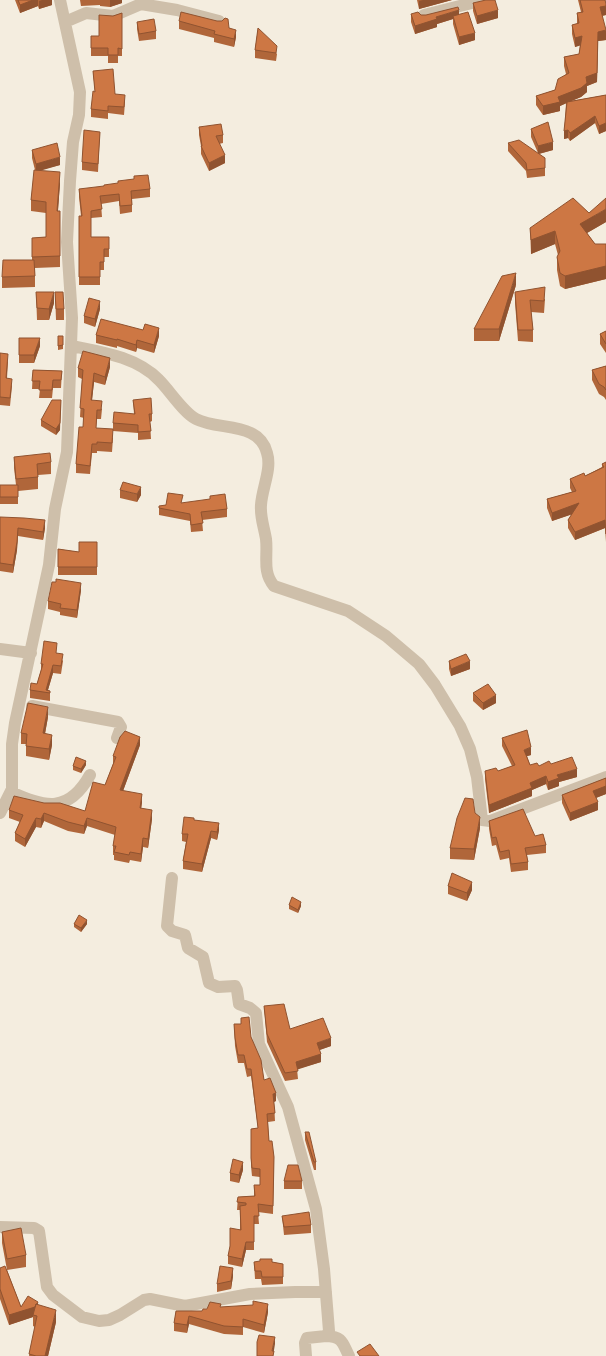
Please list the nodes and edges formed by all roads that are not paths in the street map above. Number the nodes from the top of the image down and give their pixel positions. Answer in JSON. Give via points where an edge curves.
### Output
{"nodes":[{"id":1,"x":60,"y":0,"type":"edge"},
{"id":2,"x":484,"y":0,"type":"edge"},
{"id":3,"x":424,"y":15,"type":"edge"},
{"id":4,"x":219,"y":21,"type":"edge"},
{"id":5,"x":65,"y":22,"type":"junction"},
{"id":6,"x":72,"y":346,"type":"junction"},
{"id":7,"x":0,"y":649,"type":"edge"},
{"id":8,"x":31,"y":653,"type":"junction"},
{"id":9,"x":20,"y":704,"type":"junction"},
{"id":10,"x":118,"y":738,"type":"edge"},
{"id":11,"x":90,"y":775,"type":"dead end"},
{"id":12,"x":606,"y":777,"type":"edge"},
{"id":13,"x":11,"y":792,"type":"junction"},
{"id":14,"x":0,"y":813,"type":"edge"},
{"id":15,"x":172,"y":878,"type":"dead end"},
{"id":16,"x":0,"y":1227,"type":"edge"},
{"id":17,"x":326,"y":1292,"type":"junction"},
{"id":18,"x":326,"y":1336,"type":"junction"},
{"id":19,"x":306,"y":1356,"type":"edge"},
{"id":20,"x":349,"y":1356,"type":"edge"}],
"edges":[{"from":1,"to":5,"type":"street"},
{"from":2,"to":3,"type":"street"},
{"from":4,"to":5,"type":"street","via":[[141,4],[113,16],[86,13]]},
{"from":5,"to":6,"type":"street","via":[[80,92],[67,242]]},
{"from":6,"to":8,"type":"street","via":[[67,452]]},
{"from":6,"to":12,"type":"street","via":[[140,365],[195,418],[251,432],[261,439],[269,464],[260,507],[269,579],[274,586],[348,611],[386,636],[419,664],[460,726],[470,749],[482,820],[490,821]]},
{"from":7,"to":8,"type":"street"},
{"from":8,"to":9,"type":"street"},
{"from":9,"to":10,"type":"street","via":[[118,722],[121,727]]},
{"from":9,"to":13,"type":"street","via":[[12,744]]},
{"from":11,"to":13,"type":"street","via":[[78,792],[59,804],[30,801]]},
{"from":13,"to":14,"type":"street"},
{"from":15,"to":17,"type":"street","via":[[169,929],[185,935],[188,948],[203,956],[209,983],[218,987],[234,986],[239,1004],[256,1013],[259,1044],[288,1107],[314,1202],[320,1228]]},
{"from":16,"to":17,"type":"street","via":[[39,1231],[47,1287],[53,1295],[90,1320],[109,1320],[144,1300],[185,1306],[250,1294]]},
{"from":17,"to":18,"type":"street","via":[[329,1331]]},
{"from":18,"to":19,"type":"street","via":[[308,1338]]},
{"from":18,"to":20,"type":"street","via":[[342,1340]]}]}
